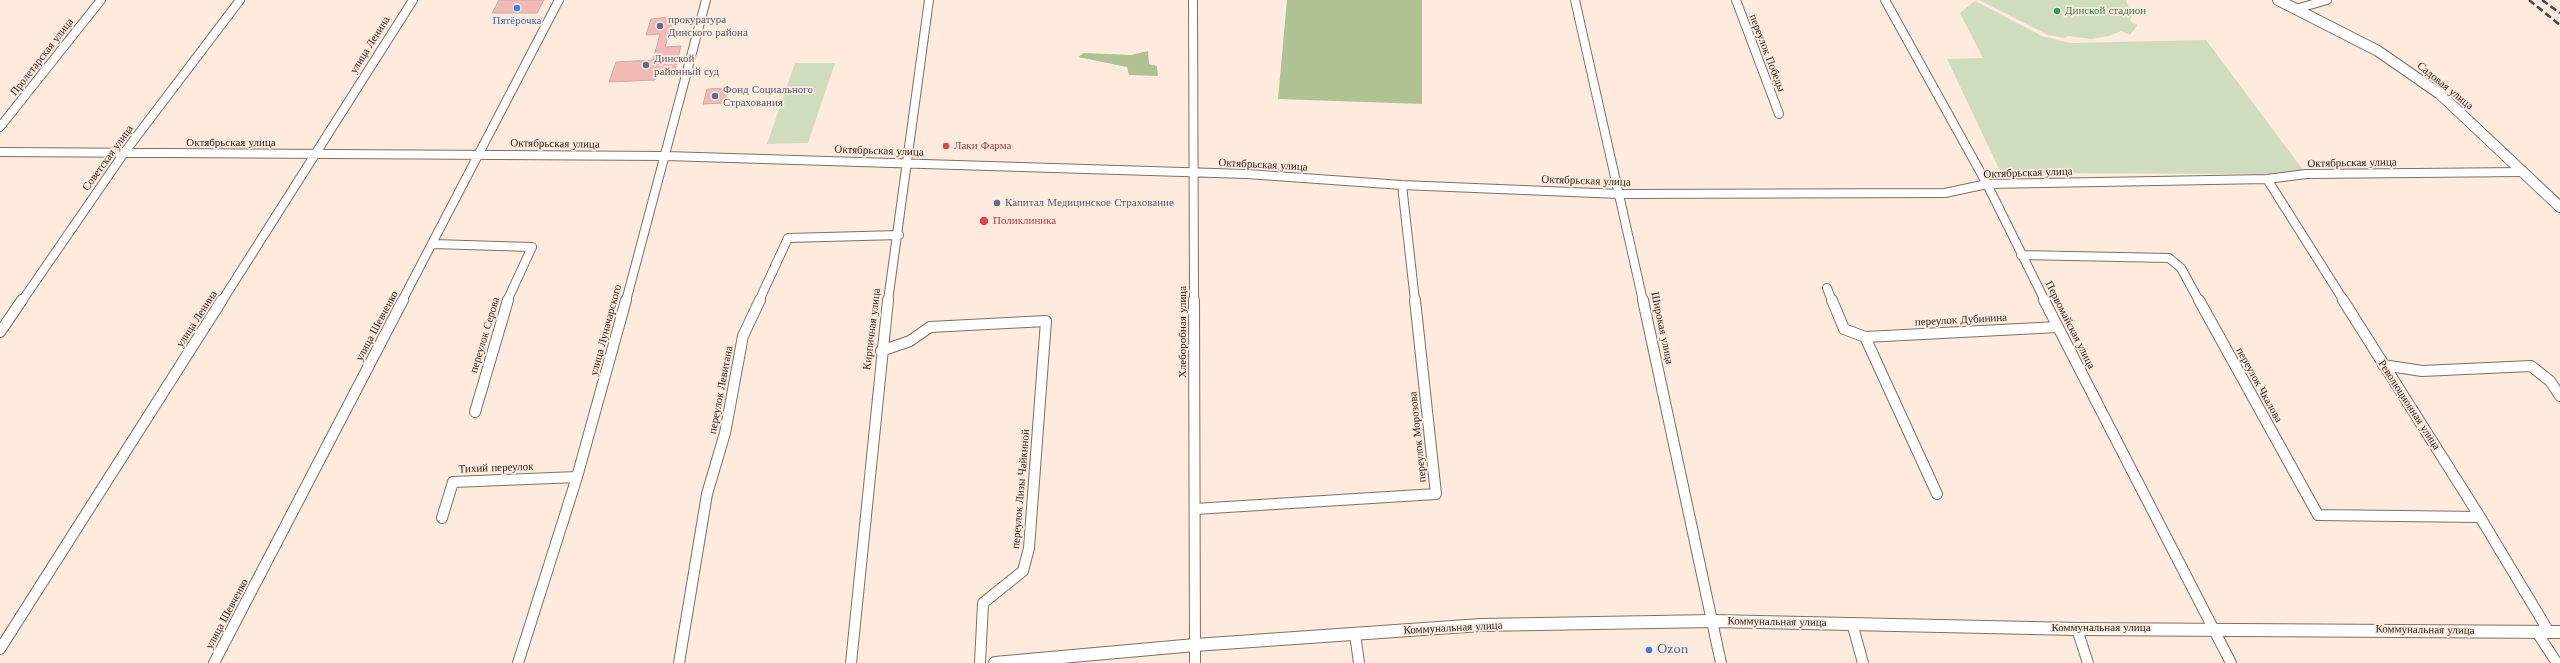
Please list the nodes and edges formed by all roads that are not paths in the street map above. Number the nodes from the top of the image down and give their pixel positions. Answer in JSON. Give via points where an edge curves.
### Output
{"nodes":[{"id":1,"x":101,"y":0,"type":"edge"},
{"id":2,"x":240,"y":0,"type":"edge"},
{"id":3,"x":413,"y":0,"type":"edge"},
{"id":4,"x":559,"y":0,"type":"edge"},
{"id":5,"x":706,"y":0,"type":"edge"},
{"id":6,"x":930,"y":0,"type":"edge"},
{"id":7,"x":1193,"y":0,"type":"edge"},
{"id":8,"x":1575,"y":0,"type":"edge"},
{"id":9,"x":1736,"y":0,"type":"edge"},
{"id":10,"x":1885,"y":0,"type":"edge"},
{"id":11,"x":2278,"y":0,"type":"edge"},
{"id":12,"x":2327,"y":0,"type":"edge"},
{"id":13,"x":2296,"y":9,"type":"junction"},
{"id":14,"x":1779,"y":114,"type":"dead end"},
{"id":15,"x":0,"y":127,"type":"edge"},
{"id":16,"x":0,"y":152,"type":"edge"},
{"id":17,"x":124,"y":153,"type":"junction"},
{"id":18,"x":480,"y":154,"type":"junction"},
{"id":19,"x":316,"y":155,"type":"junction"},
{"id":20,"x":666,"y":156,"type":"junction"},
{"id":21,"x":908,"y":163,"type":"junction"},
{"id":22,"x":2523,"y":172,"type":"junction"},
{"id":23,"x":1195,"y":174,"type":"junction"},
{"id":24,"x":2267,"y":178,"type":"junction"},
{"id":25,"x":1987,"y":184,"type":"junction"},
{"id":26,"x":1402,"y":185,"type":"junction"},
{"id":27,"x":1620,"y":194,"type":"junction"},
{"id":28,"x":2560,"y":207,"type":"edge"},
{"id":29,"x":898,"y":235,"type":"junction"},
{"id":30,"x":433,"y":244,"type":"junction"},
{"id":31,"x":2021,"y":255,"type":"junction"},
{"id":32,"x":1827,"y":288,"type":"dead end"},
{"id":33,"x":2058,"y":327,"type":"junction"},
{"id":34,"x":0,"y":332,"type":"edge"},
{"id":35,"x":1865,"y":337,"type":"junction"},
{"id":36,"x":880,"y":351,"type":"junction"},
{"id":37,"x":2383,"y":364,"type":"junction"},
{"id":38,"x":2560,"y":396,"type":"edge"},
{"id":39,"x":475,"y":412,"type":"dead end"},
{"id":40,"x":577,"y":477,"type":"junction"},
{"id":41,"x":1937,"y":494,"type":"dead end"},
{"id":42,"x":1195,"y":509,"type":"junction"},
{"id":43,"x":2480,"y":517,"type":"junction"},
{"id":44,"x":442,"y":518,"type":"dead end"},
{"id":45,"x":1713,"y":621,"type":"junction"},
{"id":46,"x":1852,"y":623,"type":"junction"},
{"id":47,"x":2212,"y":628,"type":"junction"},
{"id":48,"x":2078,"y":629,"type":"junction"},
{"id":49,"x":2548,"y":632,"type":"edge"},
{"id":50,"x":1355,"y":634,"type":"junction"},
{"id":51,"x":1195,"y":645,"type":"junction"},
{"id":52,"x":0,"y":649,"type":"edge"},
{"id":53,"x":214,"y":663,"type":"edge"},
{"id":54,"x":518,"y":663,"type":"edge"},
{"id":55,"x":679,"y":663,"type":"edge"},
{"id":56,"x":851,"y":663,"type":"edge"},
{"id":57,"x":980,"y":663,"type":"edge"},
{"id":58,"x":995,"y":663,"type":"edge"},
{"id":59,"x":1195,"y":663,"type":"edge"},
{"id":60,"x":1359,"y":663,"type":"edge"},
{"id":61,"x":1722,"y":663,"type":"edge"},
{"id":62,"x":1863,"y":663,"type":"edge"},
{"id":63,"x":2088,"y":663,"type":"edge"},
{"id":64,"x":2231,"y":663,"type":"edge"},
{"id":65,"x":2557,"y":663,"type":"edge"}],
"edges":[{"from":1,"to":15,"type":"street","name":"Пролетарская улица"},
{"from":2,"to":17,"type":"street","name":"Советская улица"},
{"from":3,"to":19,"type":"street","name":"улица Ленина"},
{"from":4,"to":18,"type":"street","name":"улица Шевченко"},
{"from":5,"to":20,"type":"street","name":"улица Луначарского"},
{"from":6,"to":21,"type":"street","name":"Кирпичная улица"},
{"from":7,"to":23,"type":"street","name":"Хлеборобная улица"},
{"from":8,"to":27,"type":"street","name":"Широкая улица"},
{"from":9,"to":14,"type":"street","name":"переулок Победы"},
{"from":10,"to":25,"type":"street","name":"Первомайская улица"},
{"from":11,"to":13,"type":"street"},
{"from":12,"to":13,"type":"street"},
{"from":13,"to":22,"type":"street","name":"Садовая улица","via":[[2378,51],[2440,94]]},
{"from":16,"to":17,"type":"street","name":"Октябрьская улица"},
{"from":17,"to":19,"type":"street","name":"Октябрьская улица"},
{"from":17,"to":34,"type":"street","name":"Советская улица"},
{"from":18,"to":19,"type":"street","name":"Октябрьская улица"},
{"from":18,"to":20,"type":"street","name":"Октябрьская улица"},
{"from":18,"to":30,"type":"street","name":"улица Шевченко"},
{"from":19,"to":52,"type":"street","name":"улица Ленина"},
{"from":20,"to":21,"type":"street","name":"Октябрьская улица"},
{"from":20,"to":40,"type":"street","name":"улица Луначарского"},
{"from":21,"to":23,"type":"street","name":"Октябрьская улица"},
{"from":21,"to":29,"type":"street","name":"Кирпичная улица"},
{"from":22,"to":24,"type":"street","name":"Октябрьская улица","via":[[2306,174]]},
{"from":22,"to":28,"type":"street","name":"Садовая улица"},
{"from":23,"to":26,"type":"street","name":"Октябрьская улица","via":[[1248,174]]},
{"from":23,"to":42,"type":"street","name":"Хлеборобная улица"},
{"from":24,"to":25,"type":"street","name":"Октябрьская улица"},
{"from":24,"to":37,"type":"street","name":"Революционная улица"},
{"from":25,"to":27,"type":"street","name":"Октябрьская улица","via":[[1945,193]]},
{"from":25,"to":31,"type":"street","name":"Первомайская улица"},
{"from":26,"to":27,"type":"street","name":"Октябрьская улица"},
{"from":26,"to":42,"type":"street","name":"переулок Морозова","via":[[1436,494]]},
{"from":27,"to":45,"type":"street","name":"Широкая улица"},
{"from":29,"to":36,"type":"street","name":"Кирпичная улица"},
{"from":29,"to":55,"type":"street","name":"переулок Левитана","via":[[788,238],[744,336],[725,433],[707,494]]},
{"from":30,"to":39,"type":"street","name":"переулок Серова","via":[[532,247],[503,310]]},
{"from":30,"to":53,"type":"street","name":"улица Шевченко"},
{"from":31,"to":33,"type":"street","name":"Первомайская улица"},
{"from":31,"to":43,"type":"street","name":"переулок Чкалова","via":[[2169,258],[2180,268],[2318,515]]},
{"from":32,"to":35,"type":"street","name":"переулок Дубинина","via":[[1844,329]]},
{"from":33,"to":35,"type":"street","name":"переулок Дубинина"},
{"from":33,"to":47,"type":"street","name":"Первомайская улица"},
{"from":35,"to":41,"type":"street"},
{"from":36,"to":56,"type":"street","name":"Кирпичная улица"},
{"from":36,"to":57,"type":"street","name":"переулок Лизы Чайкиной","via":[[910,341],[930,327],[1046,321],[1029,548],[1023,571],[983,603]]},
{"from":37,"to":38,"type":"street","via":[[2422,371],[2531,366],[2550,381]]},
{"from":37,"to":43,"type":"street","name":"Революционная улица"},
{"from":40,"to":44,"type":"street","name":"Тихий переулок","via":[[453,482]]},
{"from":40,"to":54,"type":"street","name":"улица Луначарского"},
{"from":42,"to":51,"type":"street","name":"Хлеборобная улица"},
{"from":43,"to":49,"type":"street","name":"Революционная улица"},
{"from":45,"to":46,"type":"street","name":"Коммунальная улица"},
{"from":45,"to":50,"type":"street","name":"Коммунальная улица","via":[[1481,625]]},
{"from":45,"to":61,"type":"street","name":"Широкая улица"},
{"from":46,"to":48,"type":"street","name":"Коммунальная улица"},
{"from":46,"to":62,"type":"street"},
{"from":47,"to":48,"type":"street","name":"Коммунальная улица"},
{"from":47,"to":49,"type":"street","name":"Коммунальная улица"},
{"from":47,"to":64,"type":"street","name":"Первомайская улица"},
{"from":48,"to":63,"type":"street"},
{"from":49,"to":65,"type":"street","name":"Революционная улица"},
{"from":50,"to":51,"type":"street","name":"Коммунальная улица"},
{"from":50,"to":60,"type":"street"},
{"from":51,"to":58,"type":"street","name":"Коммунальная улица"},
{"from":51,"to":59,"type":"street","name":"Хлеборобная улица"}]}
